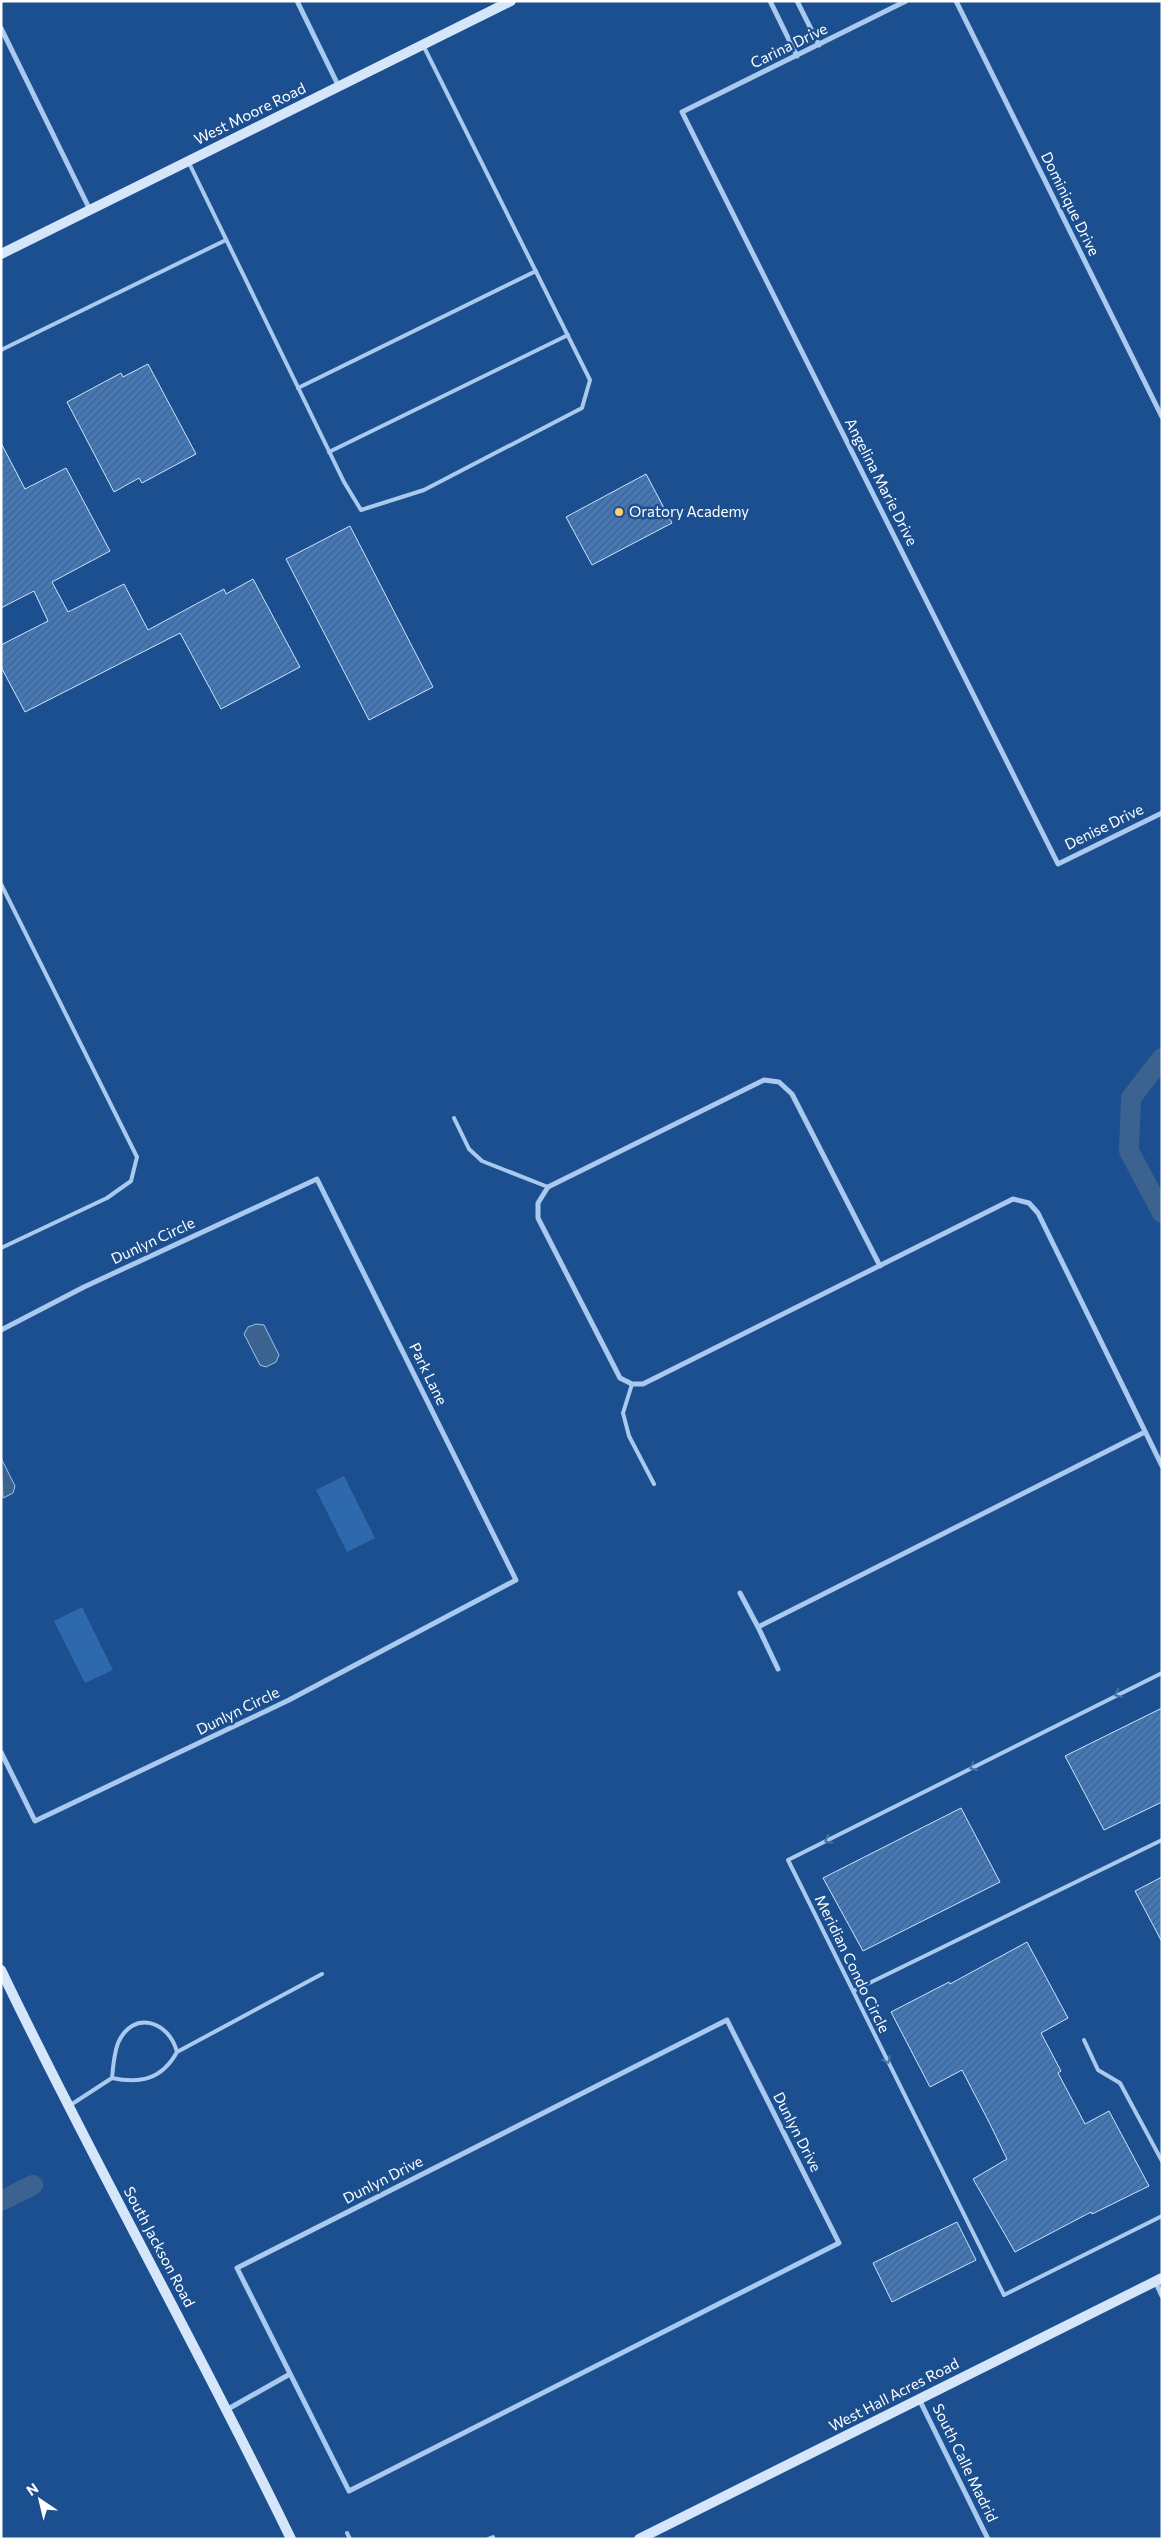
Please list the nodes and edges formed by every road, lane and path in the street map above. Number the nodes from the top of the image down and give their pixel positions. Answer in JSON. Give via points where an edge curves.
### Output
{"nodes":[{"id":1,"x":297,"y":1,"type":"edge"},
{"id":2,"x":511,"y":1,"type":"edge"},
{"id":3,"x":770,"y":1,"type":"edge"},
{"id":4,"x":797,"y":1,"type":"edge"},
{"id":5,"x":906,"y":1,"type":"edge"},
{"id":6,"x":956,"y":1,"type":"edge"},
{"id":7,"x":1,"y":28,"type":"edge"},
{"id":8,"x":423,"y":45,"type":"junction"},
{"id":9,"x":819,"y":45,"type":"junction"},
{"id":10,"x":797,"y":56,"type":"junction"},
{"id":11,"x":339,"y":87,"type":"junction"},
{"id":12,"x":682,"y":112,"type":"joint"},
{"id":13,"x":188,"y":162,"type":"junction"},
{"id":14,"x":90,"y":210,"type":"junction"},
{"id":15,"x":226,"y":240,"type":"junction"},
{"id":16,"x":1,"y":254,"type":"edge"},
{"id":17,"x":536,"y":272,"type":"junction"},
{"id":18,"x":568,"y":335,"type":"junction"},
{"id":19,"x":1,"y":350,"type":"edge"},
{"id":20,"x":298,"y":388,"type":"junction"},
{"id":21,"x":1162,"y":417,"type":"edge"},
{"id":22,"x":329,"y":452,"type":"junction"},
{"id":23,"x":1162,"y":813,"type":"edge"},
{"id":24,"x":1058,"y":864,"type":"joint"},
{"id":25,"x":1,"y":884,"type":"edge"},
{"id":26,"x":6,"y":897,"type":"junction"},
{"id":27,"x":1,"y":899,"type":"edge"},
{"id":28,"x":454,"y":1118,"type":"dead end"},
{"id":29,"x":316,"y":1179,"type":"joint"},
{"id":30,"x":548,"y":1186,"type":"junction"},
{"id":31,"x":1,"y":1248,"type":"edge"},
{"id":32,"x":880,"y":1266,"type":"junction"},
{"id":33,"x":1,"y":1330,"type":"edge"},
{"id":34,"x":632,"y":1384,"type":"junction"},
{"id":35,"x":1145,"y":1432,"type":"junction"},
{"id":36,"x":1162,"y":1466,"type":"edge"},
{"id":37,"x":654,"y":1484,"type":"dead end"},
{"id":38,"x":516,"y":1580,"type":"joint"},
{"id":39,"x":740,"y":1592,"type":"dead end"},
{"id":40,"x":758,"y":1628,"type":"junction"},
{"id":41,"x":778,"y":1669,"type":"dead end"},
{"id":42,"x":1162,"y":1672,"type":"edge"},
{"id":43,"x":1,"y":1752,"type":"edge"},
{"id":44,"x":1162,"y":1840,"type":"edge"},
{"id":45,"x":1,"y":1970,"type":"edge"},
{"id":46,"x":322,"y":1974,"type":"dead end"},
{"id":47,"x":853,"y":1991,"type":"junction"},
{"id":48,"x":1084,"y":2040,"type":"dead end"},
{"id":49,"x":177,"y":2052,"type":"junction"},
{"id":50,"x":112,"y":2078,"type":"junction"},
{"id":51,"x":67,"y":2107,"type":"junction"},
{"id":52,"x":1162,"y":2162,"type":"edge"},
{"id":53,"x":1162,"y":2216,"type":"edge"},
{"id":54,"x":1158,"y":2280,"type":"edge"},
{"id":55,"x":1162,"y":2296,"type":"edge"},
{"id":56,"x":290,"y":2374,"type":"junction"},
{"id":57,"x":919,"y":2399,"type":"junction"},
{"id":58,"x":228,"y":2409,"type":"junction"},
{"id":59,"x":347,"y":2533,"type":"dead end"},
{"id":60,"x":291,"y":2539,"type":"edge"},
{"id":61,"x":350,"y":2539,"type":"edge"},
{"id":62,"x":639,"y":2539,"type":"edge"},
{"id":63,"x":988,"y":2539,"type":"edge"}],
"edges":[{"from":1,"to":11,"type":"street"},
{"from":2,"to":8,"type":"street","name":"West Moore Road"},
{"from":3,"to":10,"type":"street"},
{"from":4,"to":9,"type":"street"},
{"from":5,"to":9,"type":"street","name":"Carina Drive"},
{"from":6,"to":21,"type":"street","name":"Dominique Drive"},
{"from":7,"to":14,"type":"street"},
{"from":8,"to":11,"type":"street","name":"West Moore Road"},
{"from":8,"to":17,"type":"lane"},
{"from":9,"to":10,"type":"street","name":"Carina Drive"},
{"from":10,"to":12,"type":"street","name":"Carina Drive"},
{"from":11,"to":13,"type":"street","name":"West Moore Road"},
{"from":12,"to":24,"type":"street","name":"Angelina Marie Drive"},
{"from":13,"to":14,"type":"street","name":"West Moore Road"},
{"from":13,"to":15,"type":"lane"},
{"from":14,"to":16,"type":"street","name":"West Moore Road"},
{"from":15,"to":19,"type":"lane"},
{"from":15,"to":20,"type":"lane"},
{"from":17,"to":18,"type":"lane"},
{"from":17,"to":20,"type":"lane"},
{"from":18,"to":22,"type":"lane"},
{"from":18,"to":22,"type":"lane","via":[[590,380],[582,408],[424,490],[360,510]]},
{"from":20,"to":22,"type":"lane"},
{"from":23,"to":24,"type":"street","name":"Denise Drive"},
{"from":25,"to":26,"type":"lane"},
{"from":26,"to":27,"type":"lane"},
{"from":26,"to":31,"type":"lane","via":[[137,1157],[131,1181],[107,1198]]},
{"from":28,"to":30,"type":"lane","via":[[469,1149],[482,1161]]},
{"from":29,"to":33,"type":"street","name":"Dunlyn Circle","via":[[84,1287]]},
{"from":29,"to":38,"type":"street","name":"Park Lane"},
{"from":30,"to":32,"type":"street","via":[[764,1080],[779,1082],[792,1094]]},
{"from":30,"to":34,"type":"street","via":[[538,1203],[538,1218],[620,1378]]},
{"from":32,"to":34,"type":"street","via":[[643,1384]]},
{"from":32,"to":35,"type":"street","via":[[1013,1199],[1029,1202],[1038,1213]]},
{"from":34,"to":37,"type":"lane","via":[[623,1413],[629,1436]]},
{"from":35,"to":36,"type":"street"},
{"from":35,"to":40,"type":"street"},
{"from":38,"to":43,"type":"street","name":"Dunlyn Circle","via":[[289,1700],[35,1821]]},
{"from":39,"to":40,"type":"street"},
{"from":40,"to":41,"type":"street"},
{"from":42,"to":47,"type":"lane","name":"Meridian Condo Circle","one_way":true,"via":[[788,1860]]},
{"from":44,"to":47,"type":"lane"},
{"from":45,"to":51,"type":"street","name":"South Jackson Road"},
{"from":46,"to":49,"type":"lane"},
{"from":47,"to":53,"type":"lane","name":"Meridian Condo Circle","one_way":true,"via":[[1004,2294]]},
{"from":48,"to":52,"type":"lane","via":[[1098,2070],[1120,2084]]},
{"from":49,"to":50,"type":"lane","via":[[160,2074],[148,2079],[129,2081]]},
{"from":49,"to":50,"type":"lane","via":[[166,2031],[156,2024],[142,2022],[130,2027],[119,2041]]},
{"from":50,"to":51,"type":"lane"},
{"from":51,"to":58,"type":"street","name":"South Jackson Road"},
{"from":54,"to":55,"type":"street"},
{"from":54,"to":57,"type":"street","name":"West Hall Acres Road"},
{"from":56,"to":56,"type":"street","name":"Dunlyn Drive","via":[[349,2491],[839,2243],[727,2020],[237,2268]]},
{"from":56,"to":58,"type":"street"},
{"from":57,"to":62,"type":"street","name":"West Hall Acres Road"},
{"from":57,"to":63,"type":"street","name":"South Calle Madrid"},
{"from":58,"to":60,"type":"street","name":"South Jackson Road"},
{"from":59,"to":61,"type":"lane"}]}
